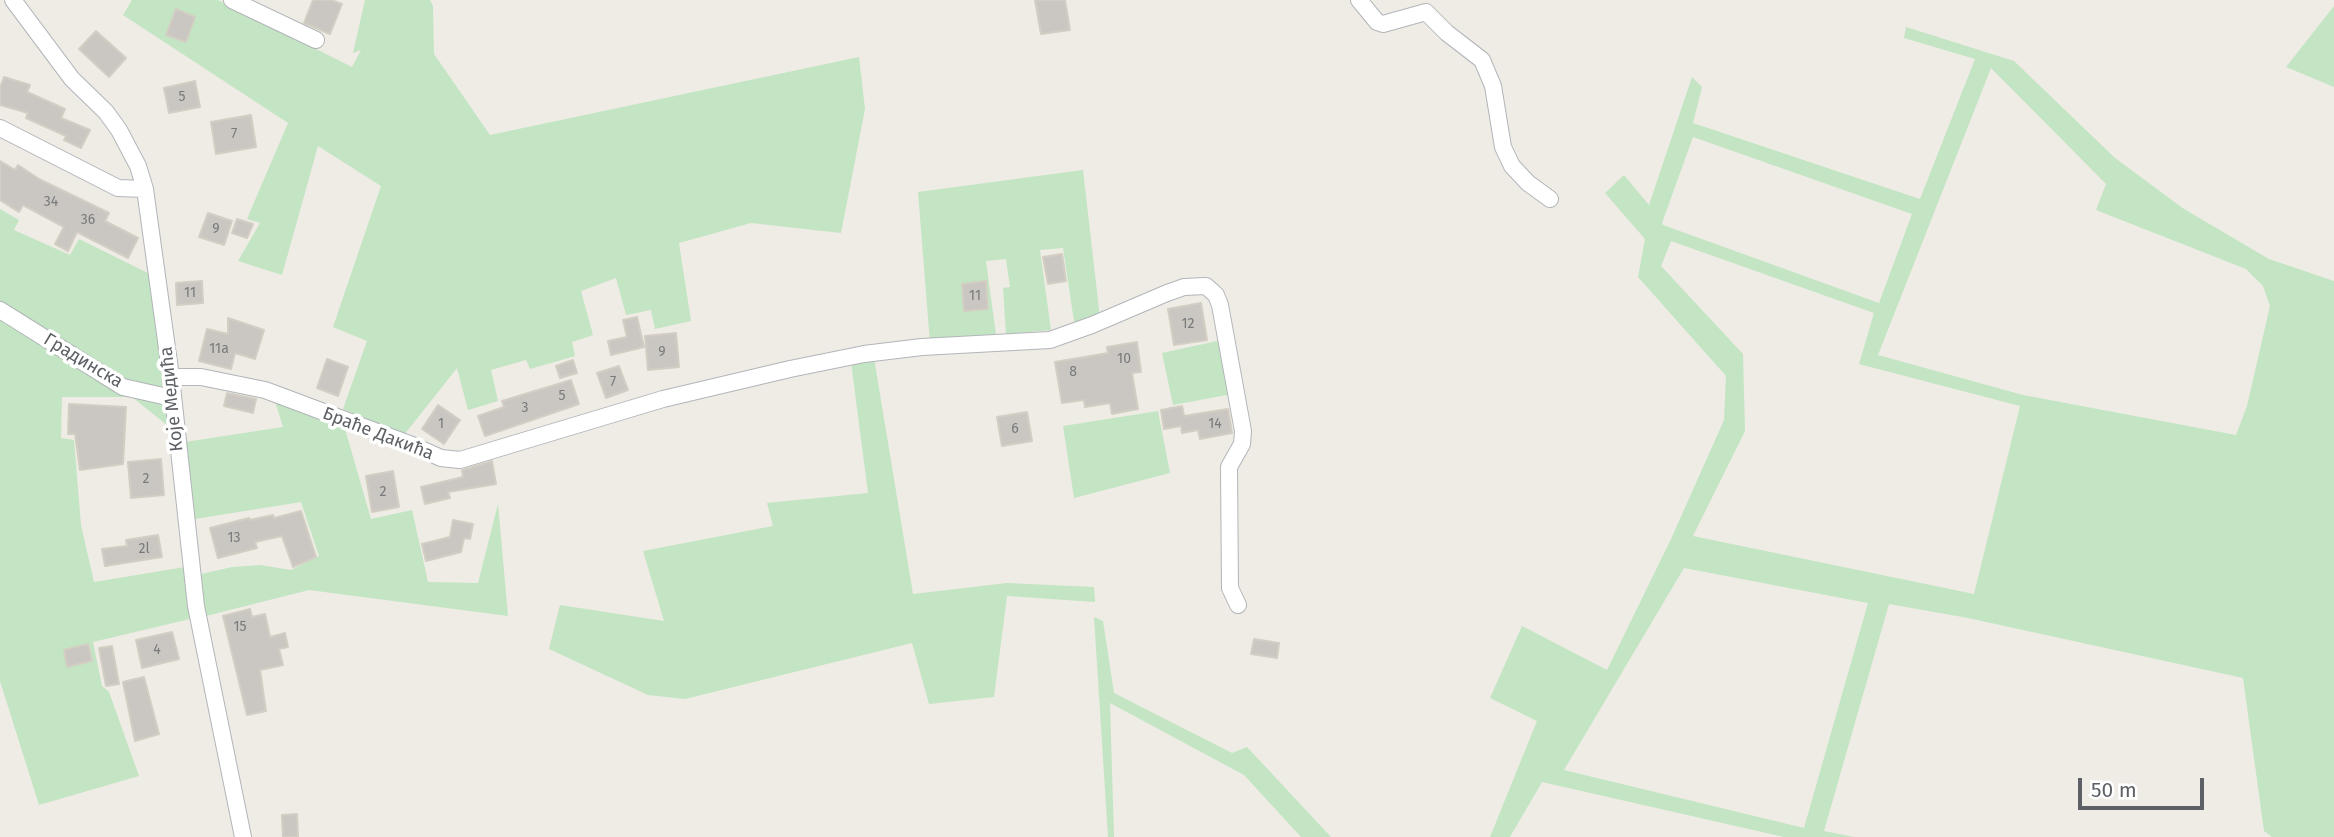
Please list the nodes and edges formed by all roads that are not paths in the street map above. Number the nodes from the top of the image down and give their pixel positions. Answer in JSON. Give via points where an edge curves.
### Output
{"nodes":[{"id":1,"x":13,"y":0,"type":"edge"},
{"id":2,"x":232,"y":0,"type":"edge"},
{"id":3,"x":1359,"y":0,"type":"edge"},
{"id":4,"x":316,"y":40,"type":"dead end"},
{"id":5,"x":0,"y":128,"type":"edge"},
{"id":6,"x":145,"y":189,"type":"junction"},
{"id":7,"x":1550,"y":199,"type":"dead end"},
{"id":8,"x":0,"y":310,"type":"edge"},
{"id":9,"x":171,"y":377,"type":"junction"},
{"id":10,"x":172,"y":398,"type":"junction"},
{"id":11,"x":1238,"y":605,"type":"dead end"},
{"id":12,"x":243,"y":837,"type":"edge"}],
"edges":[{"from":1,"to":6,"type":"street","name":"Које Медића","via":[[72,79],[119,130]]},
{"from":2,"to":4,"type":"street"},
{"from":3,"to":7,"type":"street","via":[[1383,24],[1426,12],[1482,60],[1493,86],[1503,146],[1512,166]]},
{"from":5,"to":6,"type":"street","via":[[118,188]]},
{"from":6,"to":9,"type":"street","name":"Које Медића"},
{"from":8,"to":10,"type":"street","name":"Градинска","via":[[123,387]]},
{"from":9,"to":10,"type":"street","name":"Које Медића"},
{"from":9,"to":11,"type":"street","name":"Браће Дакића","via":[[201,377],[265,390],[453,460],[706,388],[790,369],[895,350],[1050,340],[1184,287],[1206,286],[1220,305],[1243,431],[1242,444],[1229,467],[1230,588]]},
{"from":10,"to":12,"type":"street","name":"Које Медића","via":[[196,606]]}]}
